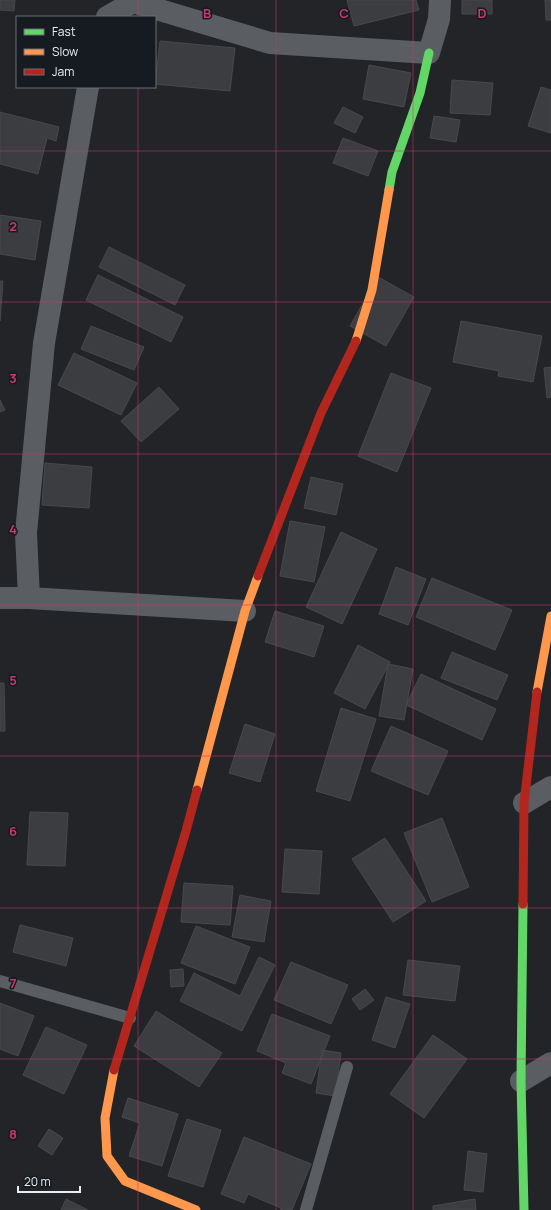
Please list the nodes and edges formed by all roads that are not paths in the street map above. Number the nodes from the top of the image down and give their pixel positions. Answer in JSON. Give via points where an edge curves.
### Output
{"nodes":[{"id":1,"x":440,"y":0,"type":"edge"},
{"id":2,"x":133,"y":1,"type":"edge"},
{"id":3,"x":109,"y":16,"type":"edge"},
{"id":4,"x":429,"y":53,"type":"junction"},
{"id":5,"x":88,"y":88,"type":"edge"},
{"id":6,"x":0,"y":598,"type":"edge"},
{"id":7,"x":29,"y":598,"type":"junction"},
{"id":8,"x":245,"y":610,"type":"junction"},
{"id":9,"x":551,"y":616,"type":"edge"},
{"id":10,"x":551,"y":787,"type":"edge"},
{"id":11,"x":524,"y":803,"type":"junction"},
{"id":12,"x":0,"y":981,"type":"edge"},
{"id":13,"x":130,"y":1018,"type":"junction"},
{"id":14,"x":551,"y":1063,"type":"edge"},
{"id":15,"x":347,"y":1067,"type":"dead end"},
{"id":16,"x":521,"y":1081,"type":"junction"},
{"id":17,"x":196,"y":1210,"type":"edge"},
{"id":18,"x":306,"y":1210,"type":"edge"},
{"id":19,"x":524,"y":1210,"type":"edge"}],
"edges":[{"from":1,"to":4,"type":"street","via":[[439,20]]},
{"from":2,"to":3,"type":"street"},
{"from":2,"to":4,"type":"street","via":[[270,43]]},
{"from":4,"to":8,"type":"street","via":[[420,92],[392,172],[372,290],[355,344],[321,413]]},
{"from":5,"to":7,"type":"street","via":[[44,343],[26,533]]},
{"from":6,"to":7,"type":"street"},
{"from":7,"to":8,"type":"street"},
{"from":8,"to":13,"type":"street","via":[[186,831]]},
{"from":9,"to":11,"type":"street","via":[[536,700]]},
{"from":10,"to":11,"type":"street"},
{"from":11,"to":16,"type":"street"},
{"from":12,"to":13,"type":"lane"},
{"from":13,"to":17,"type":"street","via":[[114,1070],[105,1118],[107,1156],[125,1181]]},
{"from":14,"to":16,"type":"street"},
{"from":15,"to":18,"type":"lane"},
{"from":16,"to":19,"type":"street"}]}
